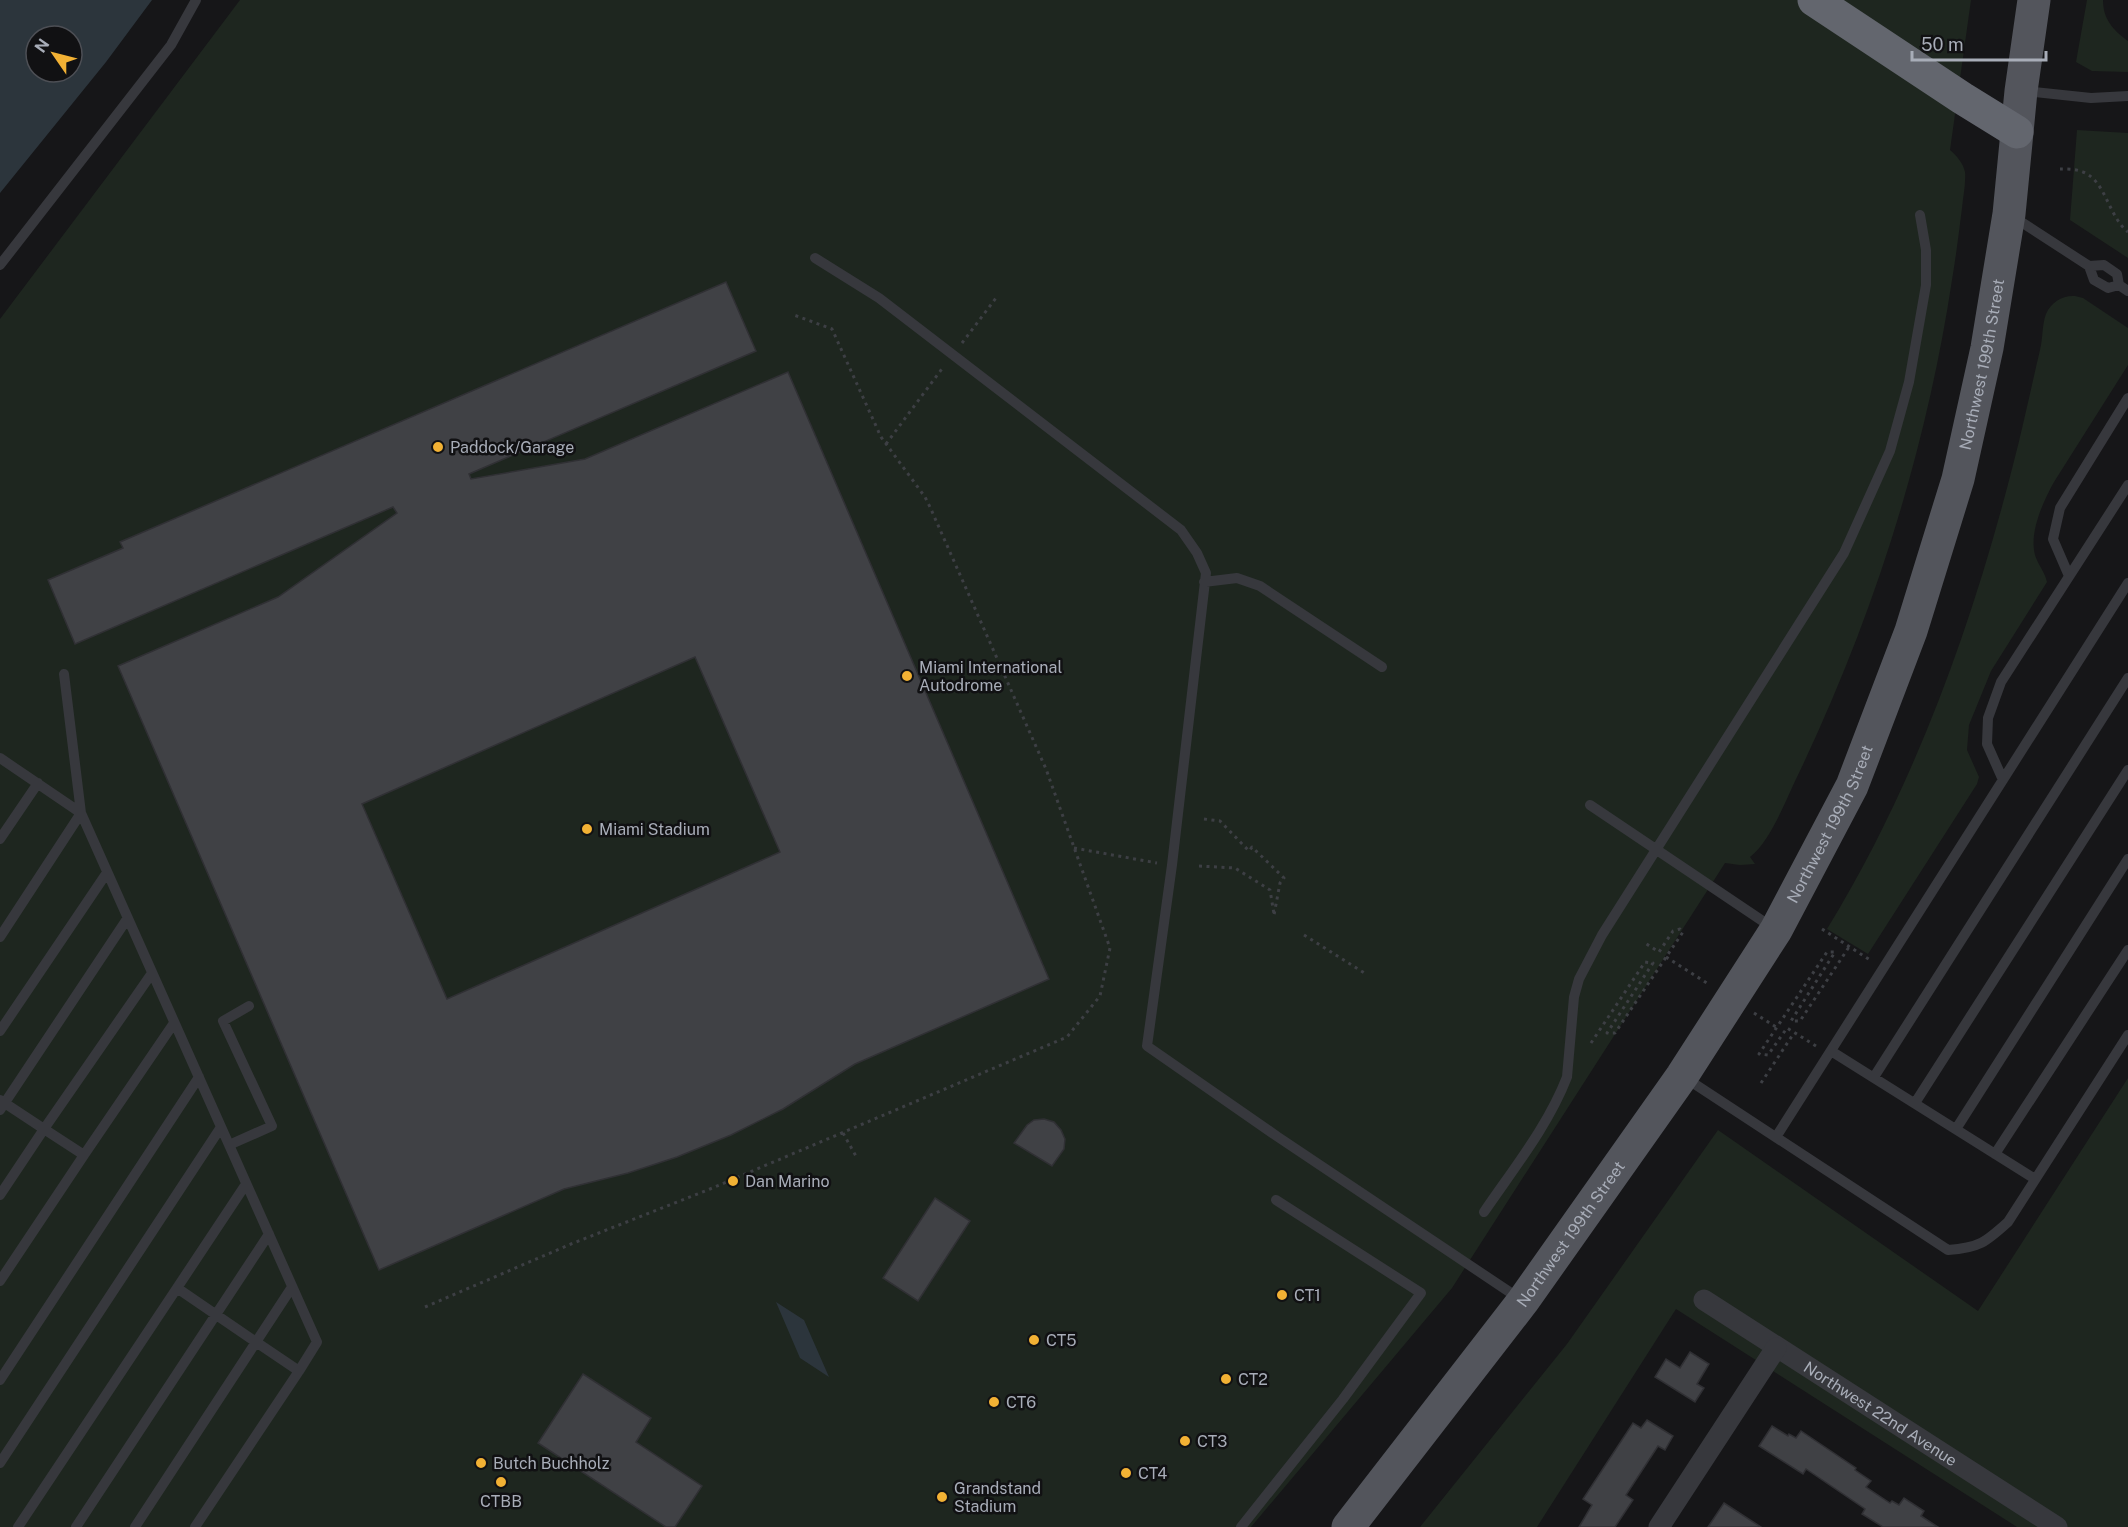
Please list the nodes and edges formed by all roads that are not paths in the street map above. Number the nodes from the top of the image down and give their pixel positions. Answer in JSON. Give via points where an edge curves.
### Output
{"nodes":[{"id":1,"x":196,"y":0,"type":"edge"},
{"id":2,"x":1814,"y":0,"type":"edge"},
{"id":3,"x":2034,"y":0,"type":"edge"},
{"id":4,"x":2021,"y":91,"type":"junction"},
{"id":5,"x":2128,"y":96,"type":"edge"},
{"id":6,"x":2017,"y":132,"type":"junction"},
{"id":7,"x":2009,"y":214,"type":"junction"},
{"id":8,"x":1920,"y":215,"type":"dead end"},
{"id":9,"x":815,"y":258,"type":"dead end"},
{"id":10,"x":0,"y":266,"type":"edge"},
{"id":11,"x":2089,"y":266,"type":"junction"},
{"id":12,"x":2123,"y":288,"type":"edge"},
{"id":13,"x":2128,"y":398,"type":"edge"},
{"id":14,"x":2128,"y":485,"type":"edge"},
{"id":15,"x":2069,"y":576,"type":"junction"},
{"id":16,"x":1204,"y":582,"type":"junction"},
{"id":17,"x":2128,"y":583,"type":"edge"},
{"id":18,"x":1382,"y":667,"type":"dead end"},
{"id":19,"x":64,"y":674,"type":"dead end"},
{"id":20,"x":2128,"y":678,"type":"edge"},
{"id":21,"x":0,"y":758,"type":"edge"},
{"id":22,"x":2128,"y":770,"type":"edge"},
{"id":23,"x":2003,"y":780,"type":"junction"},
{"id":24,"x":38,"y":783,"type":"junction"},
{"id":25,"x":1590,"y":805,"type":"dead end"},
{"id":26,"x":81,"y":813,"type":"junction"},
{"id":27,"x":0,"y":839,"type":"edge"},
{"id":28,"x":1657,"y":851,"type":"junction"},
{"id":29,"x":2128,"y":859,"type":"edge"},
{"id":30,"x":106,"y":874,"type":"junction"},
{"id":31,"x":127,"y":919,"type":"junction"},
{"id":32,"x":1776,"y":930,"type":"junction"},
{"id":33,"x":0,"y":937,"type":"edge"},
{"id":34,"x":2128,"y":950,"type":"edge"},
{"id":35,"x":152,"y":973,"type":"junction"},
{"id":36,"x":249,"y":1006,"type":"dead end"},
{"id":37,"x":174,"y":1023,"type":"junction"},
{"id":38,"x":0,"y":1031,"type":"edge"},
{"id":39,"x":2128,"y":1035,"type":"edge"},
{"id":40,"x":1831,"y":1051,"type":"junction"},
{"id":41,"x":1682,"y":1076,"type":"junction"},
{"id":42,"x":199,"y":1077,"type":"junction"},
{"id":43,"x":1874,"y":1077,"type":"junction"},
{"id":44,"x":1915,"y":1103,"type":"junction"},
{"id":45,"x":2,"y":1105,"type":"edge"},
{"id":46,"x":221,"y":1127,"type":"junction"},
{"id":47,"x":44,"y":1129,"type":"junction"},
{"id":48,"x":1956,"y":1129,"type":"junction"},
{"id":49,"x":1776,"y":1137,"type":"junction"},
{"id":50,"x":229,"y":1145,"type":"junction"},
{"id":51,"x":1995,"y":1154,"type":"junction"},
{"id":52,"x":84,"y":1155,"type":"junction"},
{"id":53,"x":2035,"y":1179,"type":"junction"},
{"id":54,"x":246,"y":1184,"type":"junction"},
{"id":55,"x":0,"y":1195,"type":"edge"},
{"id":56,"x":1276,"y":1200,"type":"dead end"},
{"id":57,"x":1484,"y":1212,"type":"dead end"},
{"id":58,"x":269,"y":1234,"type":"junction"},
{"id":59,"x":0,"y":1281,"type":"edge"},
{"id":60,"x":292,"y":1287,"type":"junction"},
{"id":61,"x":177,"y":1288,"type":"junction"},
{"id":62,"x":1704,"y":1300,"type":"dead end"},
{"id":63,"x":1523,"y":1301,"type":"junction"},
{"id":64,"x":216,"y":1316,"type":"junction"},
{"id":65,"x":256,"y":1342,"type":"junction"},
{"id":66,"x":1776,"y":1348,"type":"junction"},
{"id":67,"x":299,"y":1371,"type":"junction"},
{"id":68,"x":0,"y":1380,"type":"edge"},
{"id":69,"x":0,"y":1462,"type":"edge"},
{"id":70,"x":18,"y":1527,"type":"edge"},
{"id":71,"x":76,"y":1527,"type":"edge"},
{"id":72,"x":135,"y":1527,"type":"edge"},
{"id":73,"x":195,"y":1527,"type":"edge"},
{"id":74,"x":1241,"y":1527,"type":"edge"},
{"id":75,"x":1347,"y":1527,"type":"edge"},
{"id":76,"x":1659,"y":1527,"type":"edge"},
{"id":77,"x":2057,"y":1527,"type":"edge"}],
"edges":[{"from":1,"to":10,"type":"lane","via":[[171,45]]},
{"from":2,"to":6,"type":"highway"},
{"from":3,"to":4,"type":"main road","name":"Northwest 199th Street"},
{"from":4,"to":5,"type":"lane","via":[[2091,98]]},
{"from":4,"to":6,"type":"main road","name":"Northwest 199th Street"},
{"from":6,"to":7,"type":"main road","name":"Northwest 199th Street"},
{"from":7,"to":11,"type":"lane"},
{"from":7,"to":32,"type":"main road","name":"Northwest 199th Street","via":[[1987,348],[1959,479],[1911,631],[1852,786]]},
{"from":8,"to":28,"type":"lane","via":[[1926,285],[1909,382],[1890,451],[1844,553]]},
{"from":9,"to":16,"type":"lane","via":[[879,298],[1181,530],[1206,573]]},
{"from":11,"to":12,"type":"lane","via":[[2094,280],[2108,288]]},
{"from":11,"to":12,"type":"lane","via":[[2104,265],[2117,274]]},
{"from":13,"to":15,"type":"lane","via":[[2060,507],[2053,539]]},
{"from":14,"to":15,"type":"lane"},
{"from":15,"to":23,"type":"lane","via":[[2001,682],[1988,718],[1987,744]]},
{"from":16,"to":18,"type":"lane","via":[[1237,578],[1260,586]]},
{"from":16,"to":63,"type":"lane","via":[[1147,1046]]},
{"from":17,"to":23,"type":"lane"},
{"from":19,"to":26,"type":"lane"},
{"from":20,"to":43,"type":"lane"},
{"from":21,"to":24,"type":"lane"},
{"from":22,"to":44,"type":"lane"},
{"from":23,"to":40,"type":"lane"},
{"from":24,"to":26,"type":"lane"},
{"from":24,"to":27,"type":"lane"},
{"from":25,"to":28,"type":"lane"},
{"from":26,"to":30,"type":"lane"},
{"from":26,"to":33,"type":"lane"},
{"from":28,"to":32,"type":"lane"},
{"from":28,"to":57,"type":"lane","via":[[1602,935],[1579,979],[1567,1077],[1554,1108]]},
{"from":29,"to":48,"type":"lane"},
{"from":30,"to":31,"type":"lane"},
{"from":30,"to":38,"type":"lane"},
{"from":31,"to":35,"type":"lane"},
{"from":31,"to":45,"type":"lane"},
{"from":32,"to":41,"type":"main road","name":"Northwest 199th Street"},
{"from":34,"to":51,"type":"lane"},
{"from":35,"to":37,"type":"lane"},
{"from":35,"to":47,"type":"lane"},
{"from":36,"to":50,"type":"lane","via":[[222,1021],[272,1126]]},
{"from":37,"to":42,"type":"lane"},
{"from":37,"to":52,"type":"lane"},
{"from":39,"to":53,"type":"lane"},
{"from":40,"to":43,"type":"lane"},
{"from":40,"to":49,"type":"lane"},
{"from":41,"to":49,"type":"lane"},
{"from":41,"to":63,"type":"main road","name":"Northwest 199th Street"},
{"from":42,"to":46,"type":"lane"},
{"from":42,"to":68,"type":"lane"},
{"from":43,"to":44,"type":"lane"},
{"from":44,"to":48,"type":"lane"},
{"from":45,"to":47,"type":"lane"},
{"from":46,"to":50,"type":"lane"},
{"from":46,"to":69,"type":"lane"},
{"from":47,"to":52,"type":"lane"},
{"from":47,"to":55,"type":"lane"},
{"from":48,"to":51,"type":"lane"},
{"from":49,"to":53,"type":"lane","via":[[1948,1250],[1985,1242],[2008,1222]]},
{"from":50,"to":54,"type":"lane"},
{"from":51,"to":53,"type":"lane"},
{"from":52,"to":59,"type":"lane"},
{"from":54,"to":58,"type":"lane"},
{"from":54,"to":61,"type":"lane"},
{"from":56,"to":74,"type":"lane","via":[[1421,1293]]},
{"from":58,"to":60,"type":"lane"},
{"from":58,"to":64,"type":"lane"},
{"from":60,"to":65,"type":"lane"},
{"from":60,"to":67,"type":"lane","via":[[317,1342]]},
{"from":61,"to":64,"type":"lane"},
{"from":61,"to":70,"type":"lane"},
{"from":62,"to":66,"type":"street","name":"Northwest 22nd Avenue"},
{"from":63,"to":75,"type":"main road","name":"Northwest 199th Street"},
{"from":64,"to":65,"type":"lane"},
{"from":64,"to":71,"type":"lane"},
{"from":65,"to":67,"type":"lane"},
{"from":65,"to":72,"type":"lane"},
{"from":66,"to":76,"type":"street"},
{"from":66,"to":77,"type":"street","name":"Northwest 22nd Avenue"},
{"from":67,"to":73,"type":"lane"}]}
